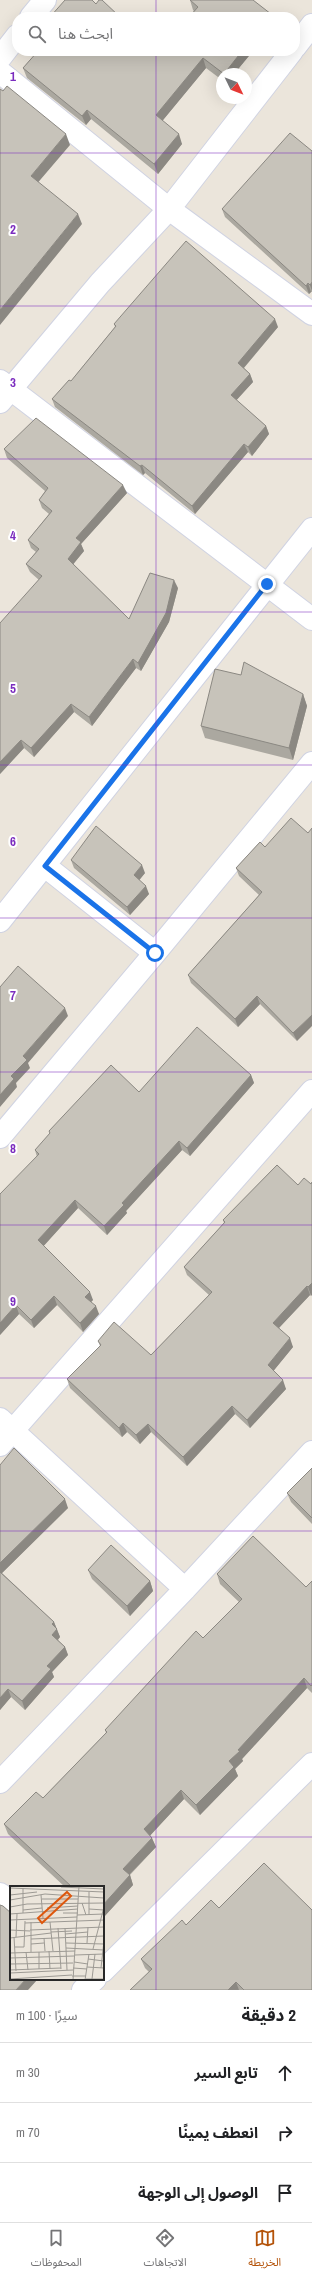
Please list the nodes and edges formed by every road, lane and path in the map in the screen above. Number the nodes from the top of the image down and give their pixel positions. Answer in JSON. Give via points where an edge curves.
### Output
{"nodes":[{"id":1,"x":44,"y":0,"type":"edge"},
{"id":2,"x":35,"y":12,"type":"edge"},
{"id":3,"x":312,"y":25,"type":"edge"},
{"id":4,"x":300,"y":41,"type":"edge"},
{"id":5,"x":12,"y":42,"type":"edge"},
{"id":6,"x":288,"y":56,"type":"edge"},
{"id":7,"x":0,"y":58,"type":"edge"},
{"id":8,"x":0,"y":72,"type":"edge"},
{"id":9,"x":169,"y":209,"type":"junction"},
{"id":10,"x":312,"y":314,"type":"edge"},
{"id":11,"x":3,"y":391,"type":"edge"},
{"id":12,"x":312,"y":529,"type":"edge"},
{"id":13,"x":267,"y":584,"type":"junction"},
{"id":14,"x":312,"y":619,"type":"edge"},
{"id":15,"x":312,"y":763,"type":"edge"},
{"id":16,"x":45,"y":866,"type":"junction"},
{"id":17,"x":0,"y":921,"type":"edge"},
{"id":18,"x":155,"y":953,"type":"junction"},
{"id":19,"x":312,"y":1091,"type":"edge"},
{"id":20,"x":0,"y":1137,"type":"edge"},
{"id":21,"x":4,"y":1431,"type":"edge"},
{"id":22,"x":312,"y":1452,"type":"edge"},
{"id":23,"x":185,"y":1589,"type":"junction"},
{"id":24,"x":312,"y":1764,"type":"edge"},
{"id":25,"x":0,"y":1782,"type":"edge"},
{"id":26,"x":0,"y":1894,"type":"edge"},
{"id":27,"x":10,"y":1903,"type":"edge"},
{"id":28,"x":104,"y":1969,"type":"edge"}],
"edges":[{"from":1,"to":2,"type":"street"},
{"from":3,"to":4,"type":"street"},
{"from":5,"to":7,"type":"street"},
{"from":6,"to":9,"type":"street"},
{"from":8,"to":9,"type":"street"},
{"from":9,"to":10,"type":"street"},
{"from":9,"to":11,"type":"street"},
{"from":11,"to":13,"type":"street"},
{"from":12,"to":13,"type":"street"},
{"from":13,"to":14,"type":"street"},
{"from":13,"to":16,"type":"street"},
{"from":15,"to":18,"type":"street"},
{"from":16,"to":17,"type":"street"},
{"from":16,"to":18,"type":"street"},
{"from":18,"to":20,"type":"street"},
{"from":19,"to":21,"type":"street"},
{"from":21,"to":23,"type":"street"},
{"from":22,"to":23,"type":"street"},
{"from":23,"to":25,"type":"street"},
{"from":24,"to":28,"type":"street"},
{"from":26,"to":27,"type":"street"}]}
